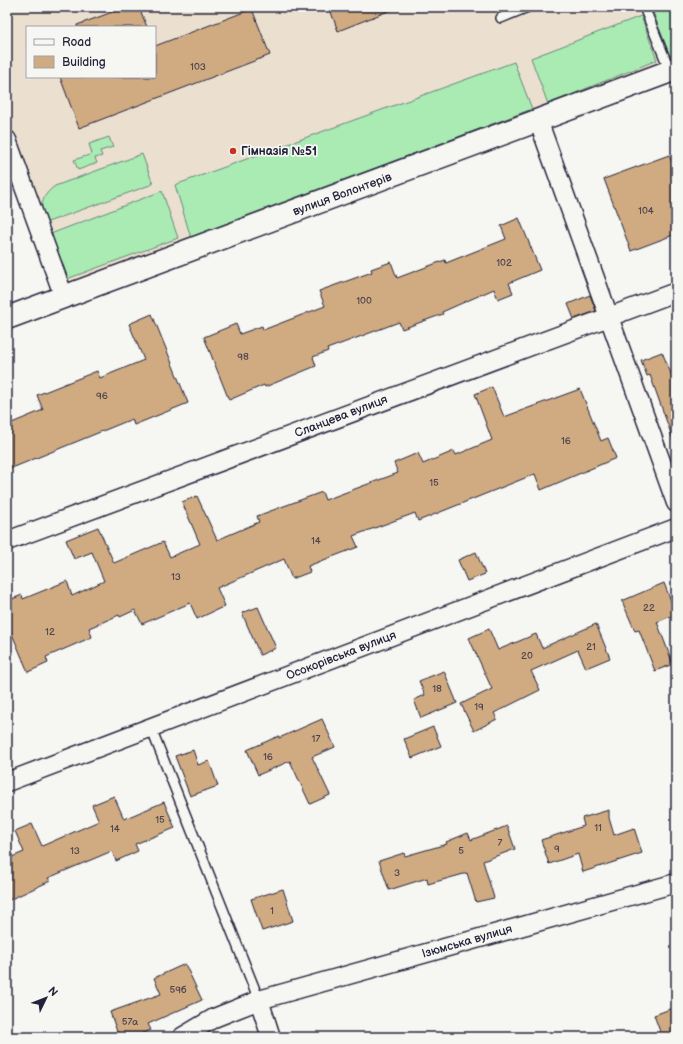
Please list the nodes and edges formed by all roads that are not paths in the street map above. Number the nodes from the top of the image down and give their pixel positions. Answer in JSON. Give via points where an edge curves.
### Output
{"nodes":[{"id":1,"x":528,"y":7,"type":"edge"},
{"id":2,"x":644,"y":7,"type":"edge"},
{"id":3,"x":501,"y":18,"type":"dead end"},
{"id":4,"x":673,"y":70,"type":"edge"},
{"id":5,"x":538,"y":120,"type":"junction"},
{"id":6,"x":7,"y":140,"type":"edge"},
{"id":7,"x":676,"y":292,"type":"edge"},
{"id":8,"x":64,"y":297,"type":"junction"},
{"id":9,"x":609,"y":316,"type":"junction"},
{"id":10,"x":7,"y":318,"type":"edge"},
{"id":11,"x":676,"y":504,"type":"edge"},
{"id":12,"x":676,"y":528,"type":"edge"},
{"id":13,"x":7,"y":541,"type":"edge"},
{"id":14,"x":150,"y":728,"type":"junction"},
{"id":15,"x":7,"y":782,"type":"edge"},
{"id":16,"x":676,"y":883,"type":"edge"},
{"id":17,"x":259,"y":1000,"type":"junction"},
{"id":18,"x":182,"y":1037,"type":"edge"},
{"id":19,"x":271,"y":1037,"type":"edge"}],
"edges":[{"from":1,"to":3,"type":"lane"},
{"from":2,"to":4,"type":"lane"},
{"from":4,"to":5,"type":"street","name":"вулиця Волонтерів"},
{"from":5,"to":8,"type":"street","name":"вулиця Волонтерів"},
{"from":5,"to":9,"type":"street"},
{"from":6,"to":8,"type":"street"},
{"from":7,"to":9,"type":"street","name":"Сланцева вулиця"},
{"from":8,"to":10,"type":"street","name":"вулиця Волонтерів"},
{"from":9,"to":11,"type":"street"},
{"from":9,"to":13,"type":"street","name":"Сланцева вулиця"},
{"from":12,"to":14,"type":"street","name":"Осокорівська вулиця"},
{"from":14,"to":15,"type":"street","name":"Осокорівська вулиця"},
{"from":14,"to":17,"type":"lane"},
{"from":16,"to":17,"type":"street","name":"Ізюмська вулиця"},
{"from":17,"to":18,"type":"street","name":"Ізюмська вулиця","via":[[214,1018]]},
{"from":17,"to":19,"type":"street"}]}
